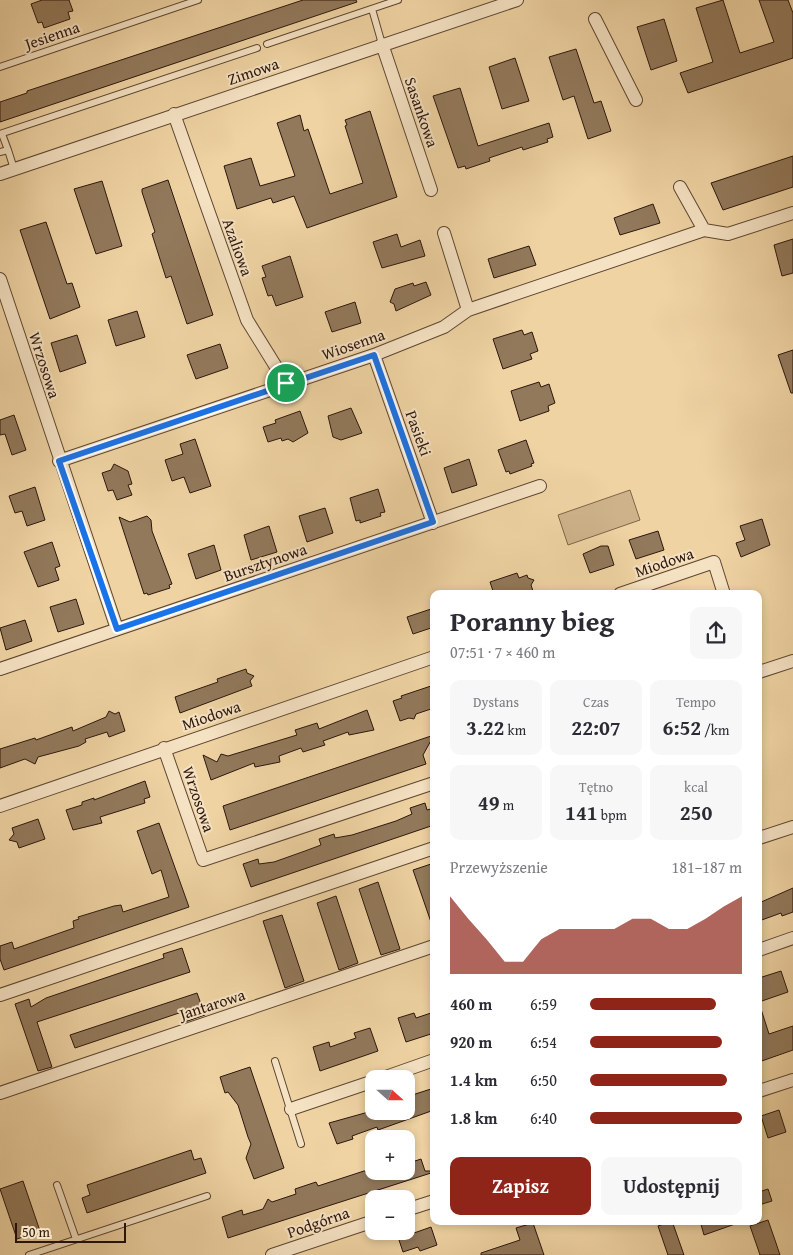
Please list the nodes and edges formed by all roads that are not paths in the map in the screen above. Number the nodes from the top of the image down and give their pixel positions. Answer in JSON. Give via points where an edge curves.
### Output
{"nodes":[{"id":1,"x":198,"y":0,"type":"edge"},
{"id":2,"x":398,"y":0,"type":"edge"},
{"id":3,"x":517,"y":0,"type":"edge"},
{"id":4,"x":372,"y":9,"type":"junction"},
{"id":5,"x":594,"y":19,"type":"dead end"},
{"id":6,"x":267,"y":44,"type":"dead end"},
{"id":7,"x":382,"y":44,"type":"junction"},
{"id":8,"x":257,"y":48,"type":"dead end"},
{"id":9,"x":0,"y":67,"type":"edge"},
{"id":10,"x":636,"y":100,"type":"dead end"},
{"id":11,"x":174,"y":114,"type":"junction"},
{"id":12,"x":1,"y":134,"type":"edge"},
{"id":13,"x":8,"y":150,"type":"junction"},
{"id":14,"x":0,"y":152,"type":"edge"},
{"id":15,"x":14,"y":169,"type":"junction"},
{"id":16,"x":0,"y":174,"type":"edge"},
{"id":17,"x":680,"y":187,"type":"dead end"},
{"id":18,"x":431,"y":190,"type":"dead end"},
{"id":19,"x":793,"y":213,"type":"edge"},
{"id":20,"x":704,"y":230,"type":"junction"},
{"id":21,"x":444,"y":233,"type":"dead end"},
{"id":22,"x":0,"y":279,"type":"edge"},
{"id":23,"x":468,"y":310,"type":"junction"},
{"id":24,"x":374,"y":355,"type":"junction"},
{"id":25,"x":286,"y":383,"type":"junction"},
{"id":26,"x":59,"y":461,"type":"junction"},
{"id":27,"x":540,"y":486,"type":"dead end"},
{"id":28,"x":433,"y":522,"type":"junction"},
{"id":29,"x":632,"y":590,"type":"edge"},
{"id":30,"x":723,"y":590,"type":"edge"},
{"id":31,"x":117,"y":629,"type":"junction"},
{"id":32,"x":430,"y":659,"type":"edge"},
{"id":33,"x":793,"y":661,"type":"edge"},
{"id":34,"x":0,"y":669,"type":"edge"},
{"id":35,"x":762,"y":671,"type":"edge"},
{"id":36,"x":164,"y":748,"type":"junction"},
{"id":37,"x":430,"y":784,"type":"edge"},
{"id":38,"x":0,"y":806,"type":"edge"},
{"id":39,"x":793,"y":827,"type":"edge"},
{"id":40,"x":762,"y":837,"type":"edge"},
{"id":41,"x":430,"y":849,"type":"edge"},
{"id":42,"x":793,"y":938,"type":"edge"},
{"id":43,"x":430,"y":947,"type":"edge"},
{"id":44,"x":762,"y":949,"type":"edge"},
{"id":45,"x":0,"y":995,"type":"edge"},
{"id":46,"x":275,"y":1061,"type":"dead end"},
{"id":47,"x":430,"y":1061,"type":"edge"},
{"id":48,"x":406,"y":1070,"type":"edge"},
{"id":49,"x":793,"y":1080,"type":"edge"},
{"id":50,"x":365,"y":1084,"type":"edge"},
{"id":51,"x":762,"y":1090,"type":"edge"},
{"id":52,"x":0,"y":1093,"type":"edge"},
{"id":53,"x":291,"y":1109,"type":"junction"},
{"id":54,"x":301,"y":1144,"type":"dead end"},
{"id":55,"x":57,"y":1185,"type":"dead end"},
{"id":56,"x":207,"y":1196,"type":"dead end"},
{"id":57,"x":430,"y":1201,"type":"edge"},
{"id":58,"x":415,"y":1207,"type":"edge"},
{"id":59,"x":365,"y":1224,"type":"edge"},
{"id":60,"x":76,"y":1239,"type":"junction"},
{"id":61,"x":29,"y":1255,"type":"edge"},
{"id":62,"x":272,"y":1255,"type":"edge"}],
"edges":[{"from":1,"to":9,"type":"lane","name":"Jesienna"},
{"from":2,"to":4,"type":"lane"},
{"from":3,"to":7,"type":"street","name":"Zimowa"},
{"from":4,"to":6,"type":"lane"},
{"from":4,"to":7,"type":"lane"},
{"from":5,"to":10,"type":"street"},
{"from":7,"to":11,"type":"street","name":"Zimowa"},
{"from":7,"to":18,"type":"street","name":"Sasankowa"},
{"from":8,"to":12,"type":"lane"},
{"from":11,"to":15,"type":"street","name":"Zimowa"},
{"from":11,"to":25,"type":"street","name":"Azaliowa","via":[[247,320]]},
{"from":12,"to":13,"type":"lane"},
{"from":13,"to":14,"type":"lane"},
{"from":13,"to":15,"type":"lane"},
{"from":15,"to":16,"type":"street","name":"Zimowa"},
{"from":17,"to":20,"type":"street"},
{"from":19,"to":20,"type":"street","name":"Wiosenna","via":[[728,234]]},
{"from":20,"to":23,"type":"street","name":"Wiosenna"},
{"from":21,"to":23,"type":"street"},
{"from":22,"to":26,"type":"street","name":"Wrzosowa"},
{"from":23,"to":24,"type":"street","name":"Wiosenna","via":[[444,327]]},
{"from":24,"to":25,"type":"street","name":"Wiosenna"},
{"from":24,"to":28,"type":"street","name":"Pasieki"},
{"from":25,"to":26,"type":"street","name":"Wiosenna"},
{"from":26,"to":31,"type":"street"},
{"from":27,"to":28,"type":"street","name":"Bursztynowa"},
{"from":28,"to":31,"type":"street","name":"Bursztynowa"},
{"from":29,"to":30,"type":"street","name":"Miodowa","via":[[714,562]]},
{"from":31,"to":34,"type":"street","name":"Bursztynowa"},
{"from":32,"to":36,"type":"street","name":"Miodowa"},
{"from":33,"to":35,"type":"street"},
{"from":36,"to":37,"type":"street","name":"Wrzosowa","via":[[203,860]]},
{"from":36,"to":38,"type":"street","name":"Miodowa"},
{"from":39,"to":40,"type":"street"},
{"from":41,"to":45,"type":"street"},
{"from":42,"to":44,"type":"street"},
{"from":43,"to":52,"type":"street","name":"Jantarowa"},
{"from":46,"to":53,"type":"lane"},
{"from":47,"to":48,"type":"street"},
{"from":49,"to":51,"type":"street"},
{"from":50,"to":53,"type":"street"},
{"from":53,"to":54,"type":"lane"},
{"from":55,"to":60,"type":"lane"},
{"from":56,"to":60,"type":"lane"},
{"from":57,"to":58,"type":"street"},
{"from":59,"to":62,"type":"street","name":"Podgórna"},
{"from":60,"to":61,"type":"lane"}]}
